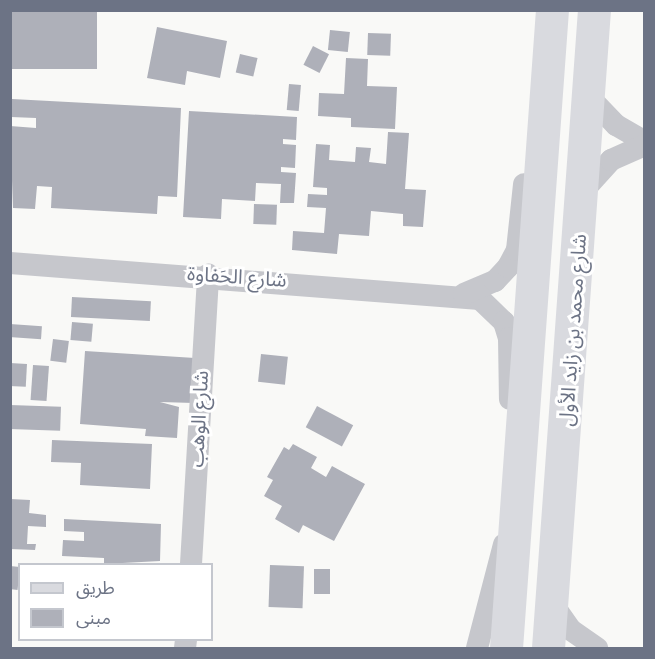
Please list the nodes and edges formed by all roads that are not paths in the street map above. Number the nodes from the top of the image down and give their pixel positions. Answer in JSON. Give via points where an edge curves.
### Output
{"nodes":[{"id":1,"x":552,"y":10,"type":"edge"},
{"id":2,"x":594,"y":10,"type":"edge"},
{"id":3,"x":589,"y":97,"type":"junction"},
{"id":4,"x":544,"y":126,"type":"junction"},
{"id":5,"x":645,"y":143,"type":"edge"},
{"id":6,"x":584,"y":190,"type":"junction"},
{"id":7,"x":10,"y":263,"type":"edge"},
{"id":8,"x":208,"y":274,"type":"junction"},
{"id":9,"x":464,"y":294,"type":"junction"},
{"id":10,"x":522,"y":439,"type":"junction"},
{"id":11,"x":517,"y":519,"type":"junction"},
{"id":12,"x":191,"y":563,"type":"edge"},
{"id":13,"x":552,"y":603,"type":"junction"},
{"id":14,"x":477,"y":648,"type":"edge"},
{"id":15,"x":506,"y":648,"type":"edge"},
{"id":16,"x":548,"y":648,"type":"edge"},
{"id":17,"x":597,"y":648,"type":"edge"}],
"edges":[{"from":1,"to":4,"type":"main road"},
{"from":2,"to":3,"type":"main road","name":"شارع محمد بن زايد الأول"},
{"from":3,"to":5,"type":"street","via":[[616,124]]},
{"from":3,"to":6,"type":"main road","name":"شارع محمد بن زايد الأول"},
{"from":4,"to":9,"type":"street","name":"شارع الحَفاوة","via":[[528,166],[517,250],[495,281]]},
{"from":4,"to":10,"type":"main road"},
{"from":5,"to":6,"type":"street","via":[[611,160]]},
{"from":6,"to":13,"type":"main road","name":"شارع محمد بن زايد الأول"},
{"from":7,"to":8,"type":"street","name":"شارع الحَفاوة"},
{"from":8,"to":9,"type":"street","name":"شارع الحَفاوة"},
{"from":8,"to":12,"type":"street","name":"شارع الوهب"},
{"from":9,"to":10,"type":"street","name":"شارع الحَفاوة","via":[[480,298],[504,322],[509,398]]},
{"from":10,"to":11,"type":"main road"},
{"from":11,"to":14,"type":"street","via":[[498,561],[486,627]]},
{"from":11,"to":15,"type":"main road"},
{"from":13,"to":16,"type":"main road","name":"شارع محمد بن زايد الأول"},
{"from":13,"to":17,"type":"street","via":[[571,630]]}]}
